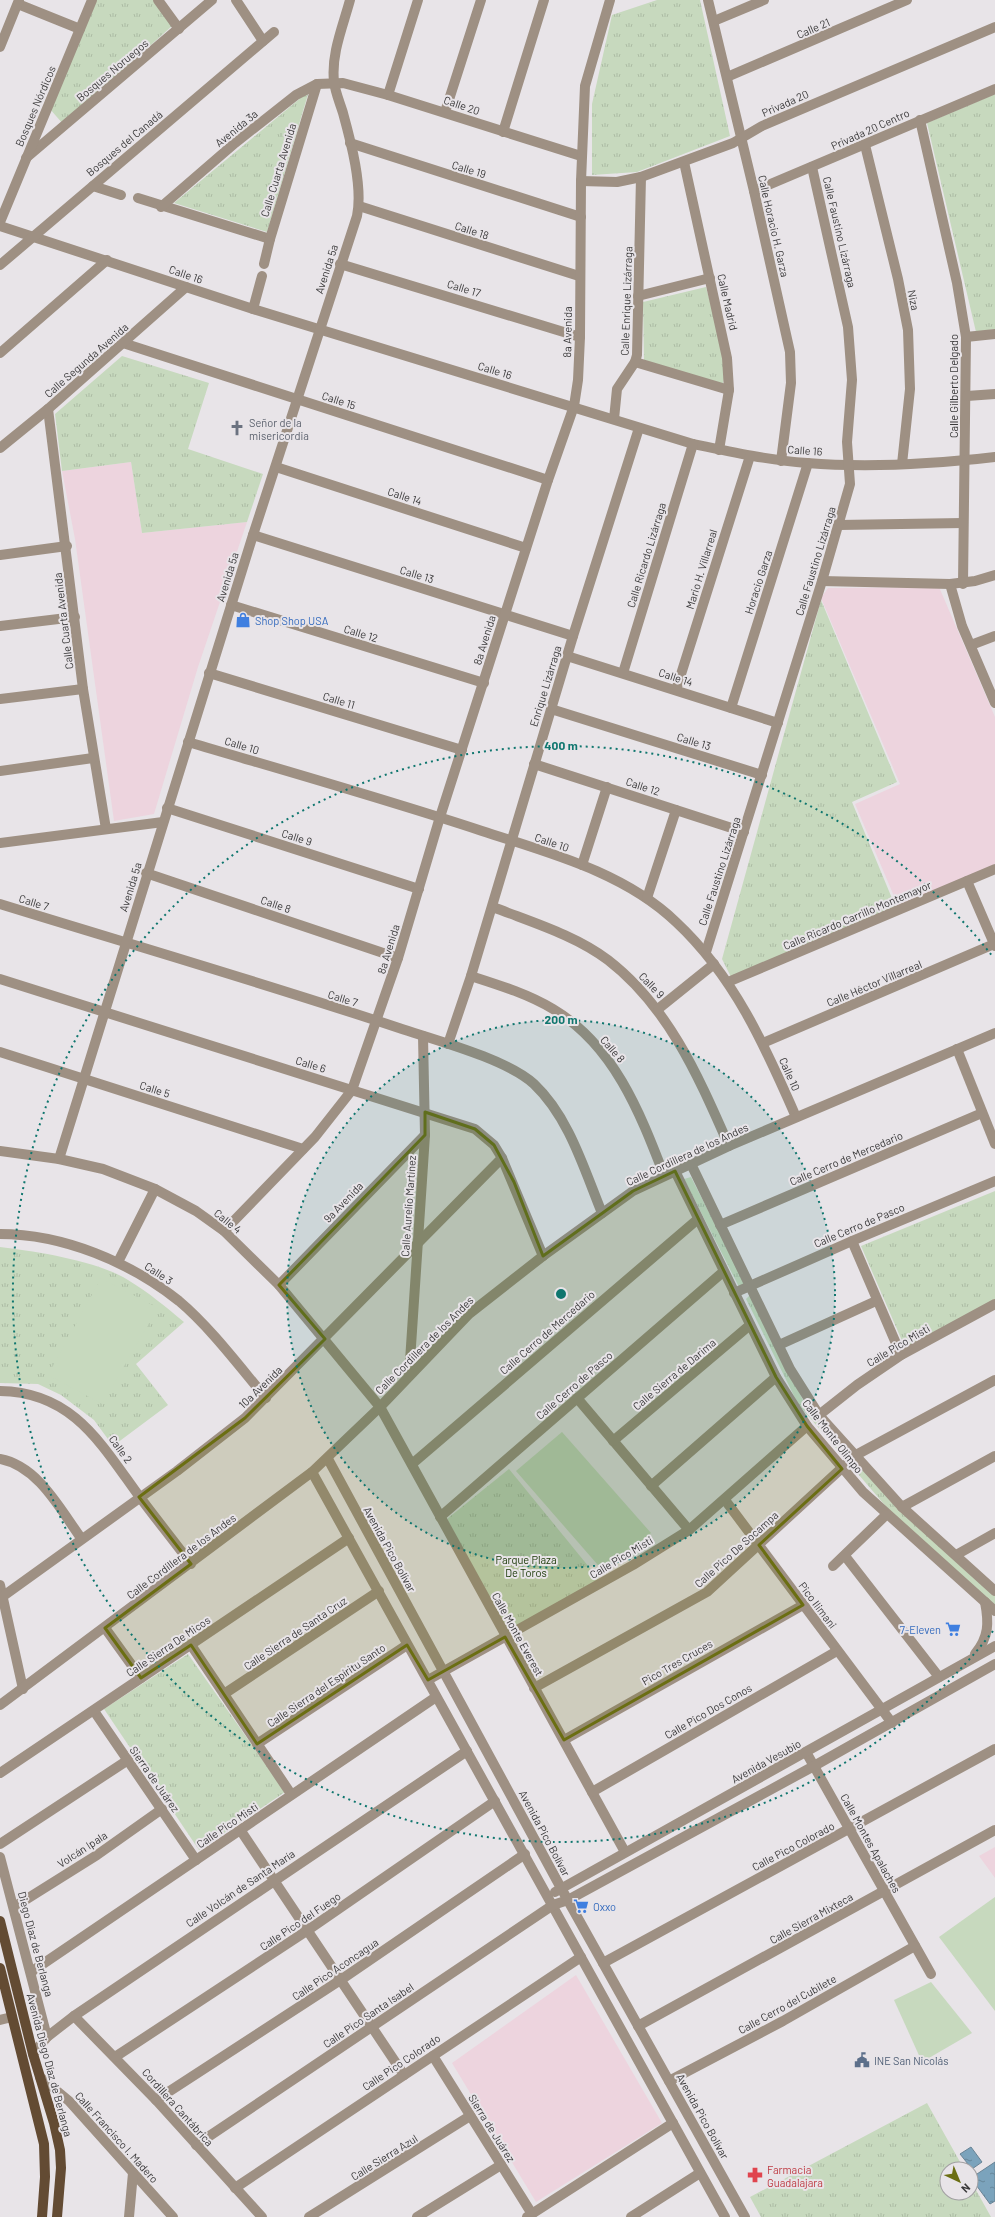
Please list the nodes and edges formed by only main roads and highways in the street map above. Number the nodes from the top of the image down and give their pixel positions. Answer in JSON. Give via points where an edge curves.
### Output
{"nodes":[{"id":1,"x":0,"y":1921,"type":"edge"},
{"id":2,"x":0,"y":1968,"type":"edge"},
{"id":3,"x":42,"y":2217,"type":"edge"},
{"id":4,"x":57,"y":2217,"type":"edge"}],
"edges":[{"from":1,"to":4,"type":"main road","name":"Avenida Diego Díaz de Berlanga","via":[[60,2150]]},
{"from":2,"to":3,"type":"main road","via":[[44,2144],[46,2177]]}]}
